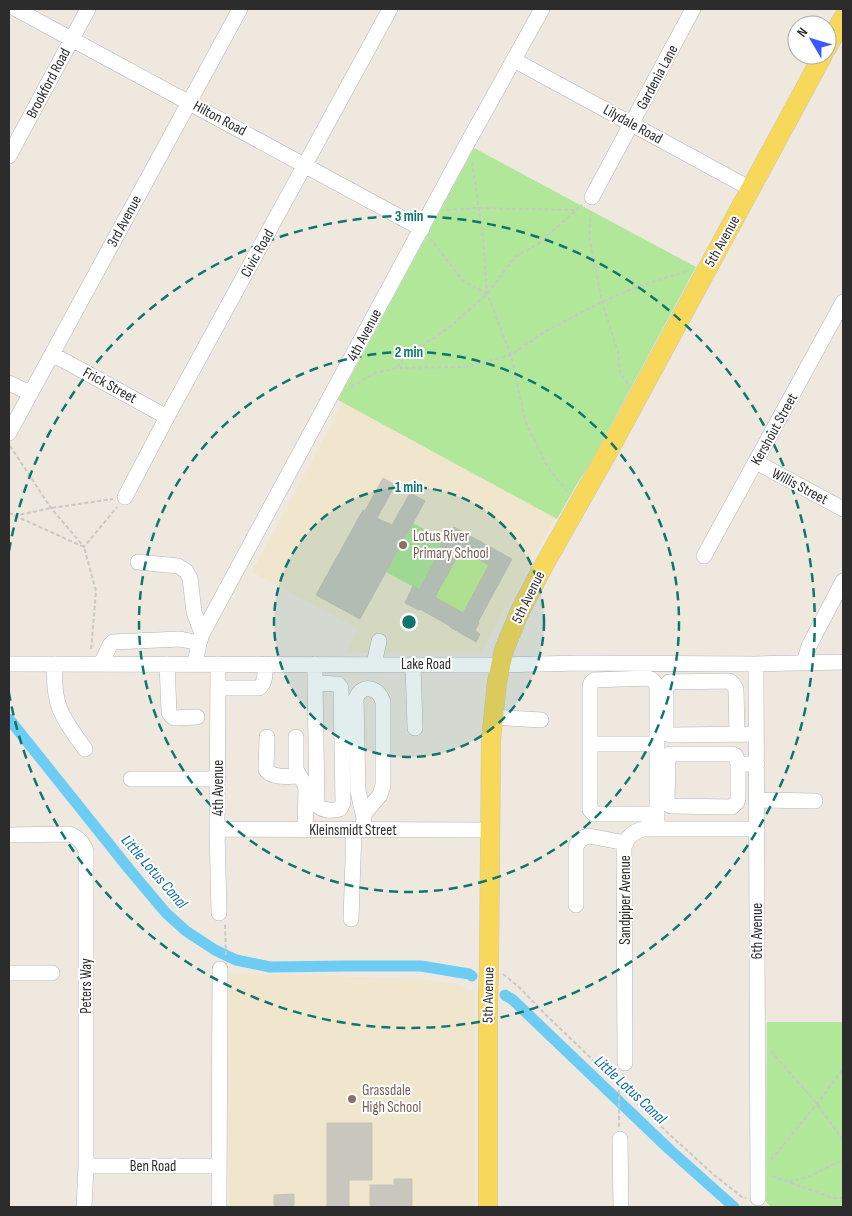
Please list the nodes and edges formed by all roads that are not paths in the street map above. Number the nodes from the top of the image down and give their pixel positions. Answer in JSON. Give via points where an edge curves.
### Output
{"nodes":[{"id":1,"x":16,"y":9,"type":"edge"},
{"id":2,"x":88,"y":9,"type":"edge"},
{"id":3,"x":240,"y":9,"type":"edge"},
{"id":4,"x":390,"y":9,"type":"edge"},
{"id":5,"x":542,"y":9,"type":"edge"},
{"id":6,"x":693,"y":9,"type":"edge"},
{"id":7,"x":843,"y":18,"type":"edge"},
{"id":8,"x":837,"y":29,"type":"edge"},
{"id":9,"x":71,"y":39,"type":"junction"},
{"id":10,"x":514,"y":60,"type":"junction"},
{"id":11,"x":818,"y":65,"type":"edge"},
{"id":12,"x":189,"y":101,"type":"junction"},
{"id":13,"x":632,"y":123,"type":"junction"},
{"id":14,"x":9,"y":156,"type":"edge"},
{"id":15,"x":306,"y":164,"type":"junction"},
{"id":16,"x":751,"y":189,"type":"junction"},
{"id":17,"x":592,"y":197,"type":"road end"},
{"id":18,"x":422,"y":228,"type":"junction"},
{"id":19,"x":843,"y":302,"type":"edge"},
{"id":20,"x":52,"y":354,"type":"junction"},
{"id":21,"x":9,"y":382,"type":"edge"},
{"id":22,"x":30,"y":393,"type":"junction"},
{"id":23,"x":168,"y":417,"type":"junction"},
{"id":24,"x":9,"y":433,"type":"edge"},
{"id":25,"x":756,"y":462,"type":"junction"},
{"id":26,"x":125,"y":497,"type":"road end"},
{"id":27,"x":843,"y":510,"type":"edge"},
{"id":28,"x":704,"y":556,"type":"dead end"},
{"id":29,"x":138,"y":562,"type":"dead end"},
{"id":30,"x":843,"y":581,"type":"edge"},
{"id":31,"x":201,"y":638,"type":"junction"},
{"id":32,"x":379,"y":641,"type":"dead end"},
{"id":33,"x":843,"y":662,"type":"edge"},
{"id":34,"x":804,"y":663,"type":"junction"},
{"id":35,"x":9,"y":664,"type":"edge"},
{"id":36,"x":55,"y":664,"type":"junction"},
{"id":37,"x":96,"y":664,"type":"junction"},
{"id":38,"x":167,"y":664,"type":"junction"},
{"id":39,"x":195,"y":664,"type":"junction"},
{"id":40,"x":218,"y":664,"type":"junction"},
{"id":41,"x":265,"y":664,"type":"junction"},
{"id":42,"x":315,"y":664,"type":"junction"},
{"id":43,"x":374,"y":664,"type":"junction"},
{"id":44,"x":413,"y":664,"type":"junction"},
{"id":45,"x":756,"y":664,"type":"junction"},
{"id":46,"x":500,"y":665,"type":"junction"},
{"id":47,"x":315,"y":683,"type":"junction"},
{"id":48,"x":218,"y":688,"type":"junction"},
{"id":49,"x":196,"y":717,"type":"dead end"},
{"id":50,"x":492,"y":717,"type":"junction"},
{"id":51,"x":542,"y":720,"type":"dead end"},
{"id":52,"x":414,"y":728,"type":"dead end"},
{"id":53,"x":737,"y":734,"type":"junction"},
{"id":54,"x":756,"y":734,"type":"junction"},
{"id":55,"x":267,"y":737,"type":"dead end"},
{"id":56,"x":296,"y":737,"type":"dead end"},
{"id":57,"x":590,"y":744,"type":"junction"},
{"id":58,"x":657,"y":744,"type":"junction"},
{"id":59,"x":85,"y":749,"type":"dead end"},
{"id":60,"x":738,"y":764,"type":"junction"},
{"id":61,"x":756,"y":764,"type":"junction"},
{"id":62,"x":299,"y":776,"type":"junction"},
{"id":63,"x":131,"y":779,"type":"dead end"},
{"id":64,"x":218,"y":779,"type":"junction"},
{"id":65,"x":757,"y":800,"type":"junction"},
{"id":66,"x":815,"y":801,"type":"dead end"},
{"id":67,"x":364,"y":814,"type":"junction"},
{"id":68,"x":657,"y":821,"type":"junction"},
{"id":69,"x":217,"y":829,"type":"junction"},
{"id":70,"x":757,"y":829,"type":"junction"},
{"id":71,"x":305,"y":830,"type":"junction"},
{"id":72,"x":359,"y":830,"type":"junction"},
{"id":73,"x":489,"y":830,"type":"junction"},
{"id":74,"x":9,"y":834,"type":"edge"},
{"id":75,"x":626,"y":843,"type":"junction"},
{"id":76,"x":576,"y":905,"type":"dead end"},
{"id":77,"x":220,"y":913,"type":"road end"},
{"id":78,"x":351,"y":919,"type":"dead end"},
{"id":79,"x":220,"y":969,"type":"dead end"},
{"id":80,"x":9,"y":973,"type":"edge"},
{"id":81,"x":52,"y":973,"type":"dead end"},
{"id":82,"x":622,"y":1070,"type":"road end"},
{"id":83,"x":620,"y":1139,"type":"dead end"},
{"id":84,"x":86,"y":1166,"type":"junction"},
{"id":85,"x":219,"y":1166,"type":"junction"},
{"id":86,"x":758,"y":1198,"type":"road end"},
{"id":87,"x":84,"y":1207,"type":"edge"},
{"id":88,"x":219,"y":1207,"type":"edge"},
{"id":89,"x":488,"y":1207,"type":"edge"},
{"id":90,"x":621,"y":1207,"type":"edge"}],
"edges":[{"from":1,"to":9,"type":"street","name":"Hilton Road"},
{"from":2,"to":9,"type":"street","name":"Brookford Road"},
{"from":3,"to":12,"type":"street","name":"3rd Avenue"},
{"from":4,"to":15,"type":"street","name":"Civic Road"},
{"from":5,"to":10,"type":"street","name":"4th Avenue"},
{"from":6,"to":13,"type":"street","name":"Gardenia Lane"},
{"from":7,"to":8,"type":"main road"},
{"from":9,"to":12,"type":"street","name":"Hilton Road"},
{"from":9,"to":14,"type":"street","name":"Brookford Road"},
{"from":10,"to":13,"type":"street","name":"Lilydale Road"},
{"from":10,"to":18,"type":"street","name":"4th Avenue"},
{"from":11,"to":16,"type":"main road","name":"5th Avenue"},
{"from":12,"to":15,"type":"street","name":"Hilton Road"},
{"from":12,"to":20,"type":"street","name":"3rd Avenue"},
{"from":13,"to":16,"type":"street","name":"Lilydale Road"},
{"from":13,"to":17,"type":"street","name":"Gardenia Lane"},
{"from":15,"to":18,"type":"street","name":"Hilton Road"},
{"from":15,"to":23,"type":"street","name":"Civic Road"},
{"from":16,"to":46,"type":"main road","name":"5th Avenue","via":[[543,567],[520,611]]},
{"from":18,"to":31,"type":"street","name":"4th Avenue"},
{"from":19,"to":25,"type":"street","name":"Kershout Street"},
{"from":20,"to":22,"type":"street","name":"3rd Avenue"},
{"from":20,"to":23,"type":"street","name":"Frick Street"},
{"from":21,"to":22,"type":"street"},
{"from":22,"to":24,"type":"street","name":"3rd Avenue"},
{"from":23,"to":26,"type":"street","name":"Civic Road"},
{"from":25,"to":27,"type":"street","name":"Willis Street"},
{"from":25,"to":28,"type":"street","name":"Kershout Street"},
{"from":29,"to":31,"type":"street","via":[[178,566],[186,571]]},
{"from":30,"to":34,"type":"street","via":[[809,646]]},
{"from":31,"to":37,"type":"street","via":[[113,642]]},
{"from":31,"to":39,"type":"street","name":"4th Avenue"},
{"from":32,"to":43,"type":"street"},
{"from":33,"to":34,"type":"street","name":"Lake Road"},
{"from":34,"to":45,"type":"street","name":"Lake Road"},
{"from":35,"to":36,"type":"street","name":"Lake Road"},
{"from":36,"to":37,"type":"street","name":"Lake Road"},
{"from":36,"to":59,"type":"street","via":[[57,704]]},
{"from":37,"to":38,"type":"street","name":"Lake Road"},
{"from":38,"to":39,"type":"street","name":"Lake Road"},
{"from":38,"to":49,"type":"street","via":[[170,715],[175,718]]},
{"from":39,"to":40,"type":"street","name":"Lake Road"},
{"from":40,"to":41,"type":"street","name":"Lake Road"},
{"from":40,"to":48,"type":"street","name":"4th Avenue"},
{"from":41,"to":42,"type":"street","name":"Lake Road"},
{"from":41,"to":48,"type":"street","via":[[265,676],[259,688]]},
{"from":42,"to":43,"type":"street","name":"Lake Road"},
{"from":42,"to":47,"type":"street"},
{"from":43,"to":44,"type":"street","name":"Lake Road"},
{"from":44,"to":46,"type":"street","name":"Lake Road"},
{"from":44,"to":52,"type":"street"},
{"from":45,"to":46,"type":"street","name":"Lake Road"},
{"from":45,"to":54,"type":"street","name":"6th Avenue"},
{"from":46,"to":50,"type":"main road","name":"5th Avenue"},
{"from":47,"to":47,"type":"street","via":[[317,803],[320,808],[337,810],[342,804],[341,688],[338,684]]},
{"from":48,"to":64,"type":"street","name":"4th Avenue"},
{"from":50,"to":51,"type":"street"},
{"from":50,"to":73,"type":"main road","name":"5th Avenue"},
{"from":53,"to":53,"type":"street","via":[[670,735],[666,732],[667,683],[732,683],[736,689]]},
{"from":53,"to":54,"type":"street"},
{"from":54,"to":61,"type":"street","name":"6th Avenue"},
{"from":55,"to":62,"type":"street","via":[[266,770],[273,775]]},
{"from":56,"to":62,"type":"street"},
{"from":57,"to":58,"type":"street"},
{"from":57,"to":58,"type":"street","via":[[592,681],[648,678],[654,680],[657,687]]},
{"from":57,"to":68,"type":"street","via":[[592,813]]},
{"from":58,"to":68,"type":"street"},
{"from":60,"to":60,"type":"street","via":[[732,754],[670,754],[667,803],[671,806],[732,807],[738,798]]},
{"from":60,"to":61,"type":"street"},
{"from":61,"to":65,"type":"street","name":"6th Avenue"},
{"from":62,"to":71,"type":"street","via":[[306,789]]},
{"from":63,"to":64,"type":"street"},
{"from":64,"to":69,"type":"street","name":"4th Avenue"},
{"from":65,"to":66,"type":"street"},
{"from":65,"to":70,"type":"street","name":"6th Avenue"},
{"from":67,"to":67,"type":"street","via":[[358,791],[356,698],[361,691],[371,688],[378,692],[383,702],[383,786],[380,795]]},
{"from":67,"to":72,"type":"street"},
{"from":68,"to":70,"type":"street","name":"Sandpiper Avenue"},
{"from":68,"to":75,"type":"street","name":"Sandpiper Avenue","via":[[630,836]]},
{"from":69,"to":71,"type":"street","name":"Kleinsmidt Street"},
{"from":69,"to":77,"type":"street","name":"4th Avenue"},
{"from":70,"to":86,"type":"street","name":"6th Avenue"},
{"from":71,"to":72,"type":"street","name":"Kleinsmidt Street"},
{"from":72,"to":73,"type":"street","name":"Kleinsmidt Street"},
{"from":72,"to":78,"type":"street"},
{"from":73,"to":89,"type":"main road","name":"5th Avenue","via":[[494,968],[488,1001]]},
{"from":74,"to":84,"type":"street","name":"Peters Way","via":[[69,834],[80,840],[86,851]]},
{"from":75,"to":76,"type":"street","via":[[589,836],[579,841],[576,847]]},
{"from":75,"to":82,"type":"street","name":"Sandpiper Avenue"},
{"from":79,"to":85,"type":"street"},
{"from":80,"to":81,"type":"street"},
{"from":83,"to":90,"type":"street"},
{"from":84,"to":85,"type":"street","name":"Ben Road"},
{"from":84,"to":87,"type":"street","name":"Peters Way"},
{"from":85,"to":88,"type":"street"}]}
